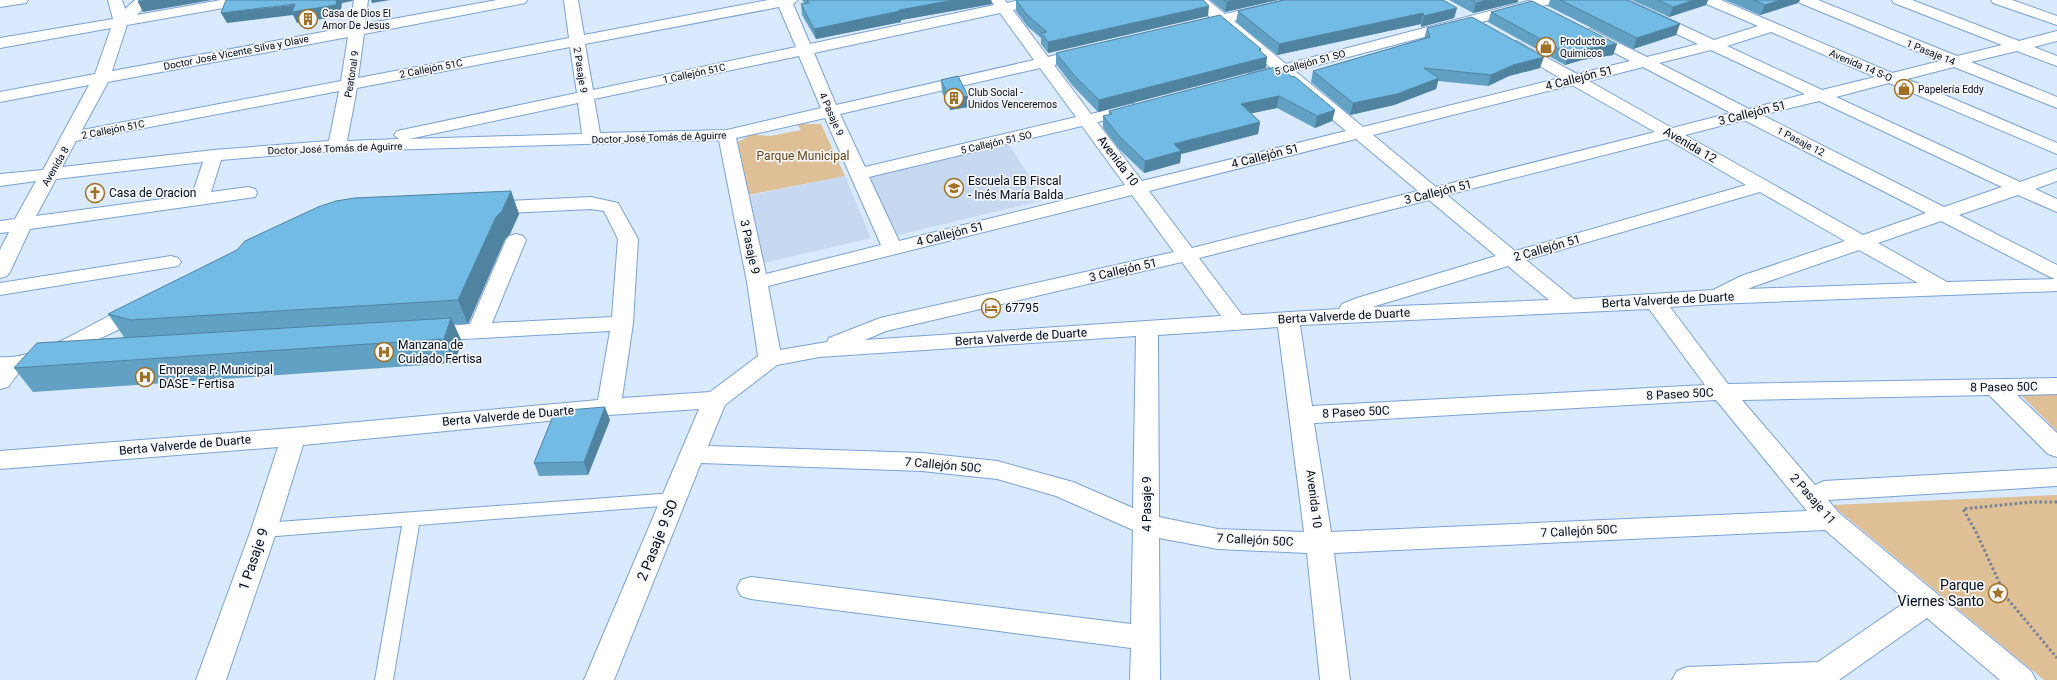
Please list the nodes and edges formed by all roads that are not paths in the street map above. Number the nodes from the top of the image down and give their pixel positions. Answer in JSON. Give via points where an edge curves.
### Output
{"nodes":[{"id":1,"x":21,"y":0,"type":"edge"},
{"id":2,"x":115,"y":0,"type":"edge"},
{"id":3,"x":144,"y":0,"type":"edge"},
{"id":4,"x":246,"y":0,"type":"edge"},
{"id":5,"x":360,"y":0,"type":"edge"},
{"id":6,"x":520,"y":0,"type":"edge"},
{"id":7,"x":571,"y":0,"type":"edge"},
{"id":8,"x":786,"y":0,"type":"edge"},
{"id":9,"x":1040,"y":0,"type":"edge"},
{"id":10,"x":1199,"y":0,"type":"edge"},
{"id":11,"x":1303,"y":0,"type":"edge"},
{"id":12,"x":1616,"y":0,"type":"edge"},
{"id":13,"x":1709,"y":0,"type":"edge"},
{"id":14,"x":1805,"y":0,"type":"edge"},
{"id":15,"x":1899,"y":0,"type":"edge"},
{"id":16,"x":1998,"y":0,"type":"edge"},
{"id":17,"x":1527,"y":2,"type":"edge"},
{"id":18,"x":0,"y":3,"type":"edge"},
{"id":19,"x":1001,"y":4,"type":"edge"},
{"id":20,"x":1551,"y":8,"type":"edge"},
{"id":21,"x":1453,"y":10,"type":"edge"},
{"id":22,"x":1222,"y":20,"type":"junction"},
{"id":23,"x":1471,"y":20,"type":"junction"},
{"id":24,"x":2057,"y":21,"type":"edge"},
{"id":25,"x":121,"y":22,"type":"junction"},
{"id":26,"x":1574,"y":26,"type":"edge"},
{"id":27,"x":1772,"y":27,"type":"junction"},
{"id":28,"x":1184,"y":29,"type":"edge"},
{"id":29,"x":358,"y":30,"type":"junction"},
{"id":30,"x":2057,"y":36,"type":"edge"},
{"id":31,"x":577,"y":40,"type":"junction"},
{"id":32,"x":0,"y":43,"type":"edge"},
{"id":33,"x":1713,"y":45,"type":"junction"},
{"id":34,"x":2019,"y":46,"type":"junction"},
{"id":35,"x":1099,"y":49,"type":"edge"},
{"id":36,"x":805,"y":50,"type":"junction"},
{"id":37,"x":2057,"y":61,"type":"edge"},
{"id":38,"x":1045,"y":62,"type":"junction"},
{"id":39,"x":1644,"y":62,"type":"junction"},
{"id":40,"x":1956,"y":62,"type":"junction"},
{"id":41,"x":1283,"y":70,"type":"junction"},
{"id":42,"x":102,"y":78,"type":"junction"},
{"id":43,"x":1892,"y":78,"type":"junction"},
{"id":44,"x":1575,"y":79,"type":"junction"},
{"id":45,"x":1237,"y":82,"type":"edge"},
{"id":46,"x":349,"y":84,"type":"junction"},
{"id":47,"x":585,"y":96,"type":"junction"},
{"id":48,"x":1822,"y":96,"type":"junction"},
{"id":49,"x":0,"y":97,"type":"edge"},
{"id":50,"x":2057,"y":103,"type":"edge"},
{"id":51,"x":1145,"y":106,"type":"edge"},
{"id":52,"x":830,"y":110,"type":"junction"},
{"id":53,"x":1748,"y":114,"type":"junction"},
{"id":54,"x":1088,"y":121,"type":"junction"},
{"id":55,"x":1359,"y":133,"type":"junction"},
{"id":56,"x":1670,"y":134,"type":"junction"},
{"id":57,"x":727,"y":135,"type":"junction"},
{"id":58,"x":71,"y":137,"type":"junction"},
{"id":59,"x":592,"y":140,"type":"junction"},
{"id":60,"x":343,"y":147,"type":"junction"},
{"id":61,"x":2057,"y":149,"type":"edge"},
{"id":62,"x":214,"y":155,"type":"junction"},
{"id":63,"x":50,"y":174,"type":"junction"},
{"id":64,"x":860,"y":174,"type":"junction"},
{"id":65,"x":2057,"y":175,"type":"edge"},
{"id":66,"x":0,"y":180,"type":"edge"},
{"id":67,"x":1762,"y":186,"type":"junction"},
{"id":68,"x":1138,"y":188,"type":"junction"},
{"id":69,"x":2019,"y":188,"type":"junction"},
{"id":70,"x":248,"y":193,"type":"dead end"},
{"id":71,"x":1433,"y":194,"type":"junction"},
{"id":72,"x":200,"y":199,"type":"junction"},
{"id":73,"x":2057,"y":206,"type":"edge"},
{"id":74,"x":467,"y":208,"type":"edge"},
{"id":75,"x":1942,"y":214,"type":"junction"},
{"id":76,"x":22,"y":224,"type":"junction"},
{"id":77,"x":0,"y":227,"type":"edge"},
{"id":78,"x":516,"y":240,"type":"dead end"},
{"id":79,"x":1861,"y":242,"type":"junction"},
{"id":80,"x":892,"y":248,"type":"junction"},
{"id":81,"x":1187,"y":255,"type":"junction"},
{"id":82,"x":1511,"y":258,"type":"junction"},
{"id":83,"x":171,"y":262,"type":"dead end"},
{"id":84,"x":0,"y":272,"type":"edge"},
{"id":85,"x":2057,"y":273,"type":"edge"},
{"id":86,"x":757,"y":282,"type":"junction"},
{"id":87,"x":2057,"y":285,"type":"edge"},
{"id":88,"x":0,"y":289,"type":"edge"},
{"id":89,"x":1945,"y":290,"type":"junction"},
{"id":90,"x":1714,"y":297,"type":"junction"},
{"id":91,"x":1655,"y":302,"type":"junction"},
{"id":92,"x":155,"y":304,"type":"edge"},
{"id":93,"x":1569,"y":306,"type":"junction"},
{"id":94,"x":1334,"y":316,"type":"junction"},
{"id":95,"x":1288,"y":320,"type":"junction"},
{"id":96,"x":622,"y":323,"type":"junction"},
{"id":97,"x":1237,"y":323,"type":"junction"},
{"id":98,"x":1148,"y":328,"type":"junction"},
{"id":99,"x":478,"y":331,"type":"junction"},
{"id":100,"x":407,"y":336,"type":"edge"},
{"id":101,"x":819,"y":350,"type":"junction"},
{"id":102,"x":93,"y":355,"type":"edge"},
{"id":103,"x":41,"y":358,"type":"junction"},
{"id":104,"x":770,"y":359,"type":"junction"},
{"id":105,"x":4,"y":370,"type":"edge"},
{"id":106,"x":2057,"y":386,"type":"edge"},
{"id":107,"x":1994,"y":387,"type":"junction"},
{"id":108,"x":1722,"y":392,"type":"junction"},
{"id":109,"x":715,"y":400,"type":"junction"},
{"id":110,"x":609,"y":407,"type":"junction"},
{"id":111,"x":1303,"y":415,"type":"junction"},
{"id":112,"x":293,"y":437,"type":"junction"},
{"id":113,"x":2057,"y":448,"type":"edge"},
{"id":114,"x":693,"y":454,"type":"junction"},
{"id":115,"x":0,"y":460,"type":"edge"},
{"id":116,"x":2057,"y":477,"type":"edge"},
{"id":117,"x":1824,"y":491,"type":"dead end"},
{"id":118,"x":674,"y":499,"type":"junction"},
{"id":119,"x":412,"y":518,"type":"junction"},
{"id":120,"x":1830,"y":520,"type":"junction"},
{"id":121,"x":1147,"y":525,"type":"junction"},
{"id":122,"x":264,"y":530,"type":"junction"},
{"id":123,"x":1319,"y":543,"type":"junction"},
{"id":124,"x":751,"y":588,"type":"dead end"},
{"id":125,"x":1926,"y":603,"type":"junction"},
{"id":126,"x":1144,"y":638,"type":"junction"},
{"id":127,"x":1819,"y":677,"type":"edge"},
{"id":128,"x":211,"y":680,"type":"edge"},
{"id":129,"x":384,"y":680,"type":"edge"},
{"id":130,"x":599,"y":680,"type":"edge"},
{"id":131,"x":1145,"y":680,"type":"edge"},
{"id":132,"x":1335,"y":680,"type":"edge"},
{"id":133,"x":1687,"y":680,"type":"edge"},
{"id":134,"x":2021,"y":680,"type":"edge"}],
"edges":[{"from":1,"to":18,"type":"street"},
{"from":2,"to":25,"type":"street"},
{"from":3,"to":25,"type":"street","name":"Avenida 8"},
{"from":4,"to":25,"type":"street"},
{"from":5,"to":29,"type":"street","name":"Peatonal 9"},
{"from":6,"to":29,"type":"street","name":"Doctor José Vicente Silva y Olave"},
{"from":7,"to":31,"type":"street","name":"2 Pasaje 9"},
{"from":8,"to":31,"type":"street","name":"2 Callejón 51C"},
{"from":8,"to":36,"type":"street","name":"4 Pasaje 9"},
{"from":9,"to":19,"type":"street","name":"1 Callejón 51C"},
{"from":10,"to":22,"type":"street"},
{"from":11,"to":22,"type":"street"},
{"from":12,"to":33,"type":"street"},
{"from":13,"to":27,"type":"street","name":"Avenida 14 S-O"},
{"from":14,"to":40,"type":"street","name":"1 Pasaje 14"},
{"from":15,"to":34,"type":"street"},
{"from":16,"to":24,"type":"street"},
{"from":17,"to":20,"type":"street","name":"5 Callejón 51 SO"},
{"from":17,"to":23,"type":"street","name":"5 Callejón 51 SO"},
{"from":19,"to":36,"type":"street","name":"1 Callejón 51C"},
{"from":19,"to":38,"type":"street","name":"Avenida 10"},
{"from":21,"to":23,"type":"street","name":"Avenida 12"},
{"from":22,"to":28,"type":"street"},
{"from":22,"to":41,"type":"street"},
{"from":23,"to":41,"type":"street","name":"5 Callejón 51 SO"},
{"from":23,"to":44,"type":"street","name":"Avenida 12"},
{"from":25,"to":32,"type":"street"},
{"from":25,"to":42,"type":"street","name":"Avenida 8"},
{"from":26,"to":39,"type":"street","name":"1 Pasaje 12"},
{"from":27,"to":33,"type":"street","name":"4 Callejón 51"},
{"from":27,"to":43,"type":"street","name":"Avenida 14 S-O"},
{"from":29,"to":42,"type":"street","name":"Doctor José Vicente Silva y Olave"},
{"from":29,"to":46,"type":"street","name":"Peatonal 9"},
{"from":30,"to":34,"type":"street","name":"3 Callejón 51"},
{"from":31,"to":46,"type":"street","name":"2 Callejón 51C"},
{"from":31,"to":47,"type":"street","name":"2 Pasaje 9"},
{"from":33,"to":39,"type":"street","name":"4 Callejón 51"},
{"from":33,"to":48,"type":"street"},
{"from":34,"to":37,"type":"street"},
{"from":34,"to":40,"type":"street","name":"3 Callejón 51"},
{"from":35,"to":38,"type":"street","name":"Doctor José Tomás de Aguirre"},
{"from":36,"to":47,"type":"street","name":"1 Callejón 51C"},
{"from":36,"to":52,"type":"street","name":"4 Pasaje 9"},
{"from":38,"to":52,"type":"street","name":"Doctor José Tomás de Aguirre"},
{"from":38,"to":54,"type":"street","name":"Avenida 10"},
{"from":39,"to":44,"type":"street","name":"4 Callejón 51"},
{"from":39,"to":53,"type":"street","name":"1 Pasaje 12"},
{"from":40,"to":43,"type":"street","name":"3 Callejón 51"},
{"from":40,"to":50,"type":"street","name":"1 Pasaje 14"},
{"from":41,"to":45,"type":"street","name":"5 Callejón 51 SO"},
{"from":41,"to":55,"type":"street"},
{"from":42,"to":49,"type":"street","name":"Doctor José Vicente Silva y Olave"},
{"from":42,"to":58,"type":"street","name":"Avenida 8"},
{"from":43,"to":48,"type":"street","name":"3 Callejón 51"},
{"from":43,"to":61,"type":"street","name":"Avenida 14 S-O"},
{"from":44,"to":55,"type":"street","name":"4 Callejón 51"},
{"from":44,"to":56,"type":"street","name":"Avenida 12"},
{"from":46,"to":58,"type":"street","name":"2 Callejón 51C"},
{"from":46,"to":60,"type":"street","name":"Peatonal 9"},
{"from":47,"to":59,"type":"street","name":"2 Pasaje 9"},
{"from":47,"to":60,"type":"street","name":"1 Callejón 51C"},
{"from":48,"to":53,"type":"street","name":"3 Callejón 51"},
{"from":48,"to":69,"type":"street"},
{"from":51,"to":54,"type":"street","name":"5 Callejón 51 SO"},
{"from":52,"to":57,"type":"street","name":"Doctor José Tomás de Aguirre"},
{"from":52,"to":64,"type":"street","name":"4 Pasaje 9"},
{"from":53,"to":56,"type":"street","name":"3 Callejón 51"},
{"from":53,"to":75,"type":"street","name":"1 Pasaje 12"},
{"from":54,"to":64,"type":"street","name":"5 Callejón 51 SO"},
{"from":54,"to":68,"type":"street","name":"Avenida 10"},
{"from":55,"to":68,"type":"street","name":"4 Callejón 51"},
{"from":55,"to":71,"type":"street"},
{"from":56,"to":67,"type":"street","name":"Avenida 12"},
{"from":56,"to":71,"type":"street","name":"3 Callejón 51"},
{"from":57,"to":59,"type":"street","name":"Doctor José Tomás de Aguirre"},
{"from":57,"to":86,"type":"street","name":"3 Pasaje 9"},
{"from":58,"to":63,"type":"street","name":"Avenida 8"},
{"from":59,"to":60,"type":"street","name":"Doctor José Tomás de Aguirre"},
{"from":60,"to":62,"type":"street","name":"Doctor José Tomás de Aguirre"},
{"from":62,"to":63,"type":"street","name":"Doctor José Tomás de Aguirre"},
{"from":62,"to":72,"type":"street"},
{"from":63,"to":66,"type":"street","name":"Doctor José Tomás de Aguirre"},
{"from":63,"to":76,"type":"street","name":"Avenida 8"},
{"from":64,"to":80,"type":"street","name":"4 Pasaje 9"},
{"from":65,"to":69,"type":"street"},
{"from":67,"to":79,"type":"street","name":"Avenida 12"},
{"from":67,"to":82,"type":"street","name":"2 Callejón 51"},
{"from":68,"to":80,"type":"street","name":"4 Callejón 51"},
{"from":68,"to":81,"type":"street","name":"Avenida 10"},
{"from":69,"to":73,"type":"street"},
{"from":69,"to":75,"type":"street"},
{"from":70,"to":72,"type":"street"},
{"from":71,"to":81,"type":"street","name":"3 Callejón 51"},
{"from":71,"to":82,"type":"street"},
{"from":72,"to":76,"type":"street"},
{"from":74,"to":96,"type":"street","via":[[591,204],[612,207],[628,239]]},
{"from":75,"to":79,"type":"street"},
{"from":75,"to":85,"type":"street","name":"1 Pasaje 12"},
{"from":76,"to":77,"type":"street"},
{"from":76,"to":84,"type":"street","name":"Avenida 8"},
{"from":78,"to":99,"type":"street"},
{"from":79,"to":89,"type":"street","name":"Avenida 12"},
{"from":79,"to":90,"type":"street","via":[[1748,281]]},
{"from":80,"to":86,"type":"street","name":"4 Callejón 51"},
{"from":81,"to":97,"type":"street","name":"Avenida 10"},
{"from":81,"to":101,"type":"street","name":"3 Callejón 51","via":[[880,325]]},
{"from":82,"to":93,"type":"street"},
{"from":82,"to":94,"type":"street","name":"2 Callejón 51","via":[[1364,303]]},
{"from":83,"to":88,"type":"street"},
{"from":86,"to":104,"type":"street","name":"3 Pasaje 9"},
{"from":87,"to":89,"type":"street","name":"Berta Valverde de Duarte"},
{"from":89,"to":90,"type":"street","name":"Berta Valverde de Duarte"},
{"from":90,"to":91,"type":"street","name":"Berta Valverde de Duarte"},
{"from":91,"to":93,"type":"street","name":"Berta Valverde de Duarte"},
{"from":91,"to":108,"type":"street","name":"2 Pasaje 11"},
{"from":92,"to":103,"type":"street"},
{"from":93,"to":94,"type":"street","name":"Berta Valverde de Duarte"},
{"from":94,"to":95,"type":"street","name":"Berta Valverde de Duarte"},
{"from":95,"to":97,"type":"street","name":"Berta Valverde de Duarte"},
{"from":95,"to":111,"type":"street","name":"Avenida 10"},
{"from":96,"to":99,"type":"street"},
{"from":96,"to":110,"type":"street"},
{"from":97,"to":98,"type":"street","name":"Berta Valverde de Duarte"},
{"from":98,"to":101,"type":"street","name":"Berta Valverde de Duarte"},
{"from":98,"to":121,"type":"street","name":"4 Pasaje 9"},
{"from":99,"to":100,"type":"street"},
{"from":101,"to":104,"type":"street","name":"Berta Valverde de Duarte"},
{"from":102,"to":103,"type":"street"},
{"from":103,"to":105,"type":"street"},
{"from":104,"to":109,"type":"street","name":"Berta Valverde de Duarte"},
{"from":106,"to":107,"type":"street","name":"8 Paseo 50C"},
{"from":107,"to":108,"type":"street","name":"8 Paseo 50C"},
{"from":107,"to":113,"type":"street"},
{"from":108,"to":111,"type":"street","name":"8 Paseo 50C"},
{"from":108,"to":120,"type":"street","name":"2 Pasaje 11"},
{"from":109,"to":110,"type":"street","name":"Berta Valverde de Duarte"},
{"from":109,"to":114,"type":"street","name":"2 Pasaje 9 SO"},
{"from":110,"to":112,"type":"street","name":"Berta Valverde de Duarte"},
{"from":111,"to":123,"type":"street","name":"Avenida 10"},
{"from":112,"to":115,"type":"street","name":"Berta Valverde de Duarte"},
{"from":112,"to":122,"type":"street","name":"1 Pasaje 9"},
{"from":114,"to":118,"type":"street","name":"2 Pasaje 9 SO"},
{"from":114,"to":121,"type":"street","name":"7 Callejón 50C","via":[[922,462],[997,470],[1064,490]]},
{"from":116,"to":117,"type":"street"},
{"from":118,"to":119,"type":"lane"},
{"from":118,"to":130,"type":"street","name":"2 Pasaje 9 SO"},
{"from":119,"to":122,"type":"lane"},
{"from":119,"to":129,"type":"lane"},
{"from":120,"to":123,"type":"street","name":"7 Callejón 50C"},
{"from":120,"to":125,"type":"street","name":"2 Pasaje 11"},
{"from":121,"to":123,"type":"street","name":"7 Callejón 50C","via":[[1218,539]]},
{"from":121,"to":126,"type":"street","name":"4 Pasaje 9"},
{"from":122,"to":128,"type":"street","name":"1 Pasaje 9"},
{"from":123,"to":132,"type":"street","name":"Avenida 10"},
{"from":124,"to":126,"type":"street"},
{"from":125,"to":127,"type":"street"},
{"from":125,"to":134,"type":"street","name":"2 Pasaje 11"},
{"from":126,"to":131,"type":"street","name":"4 Pasaje 9"},
{"from":127,"to":133,"type":"street"}]}
